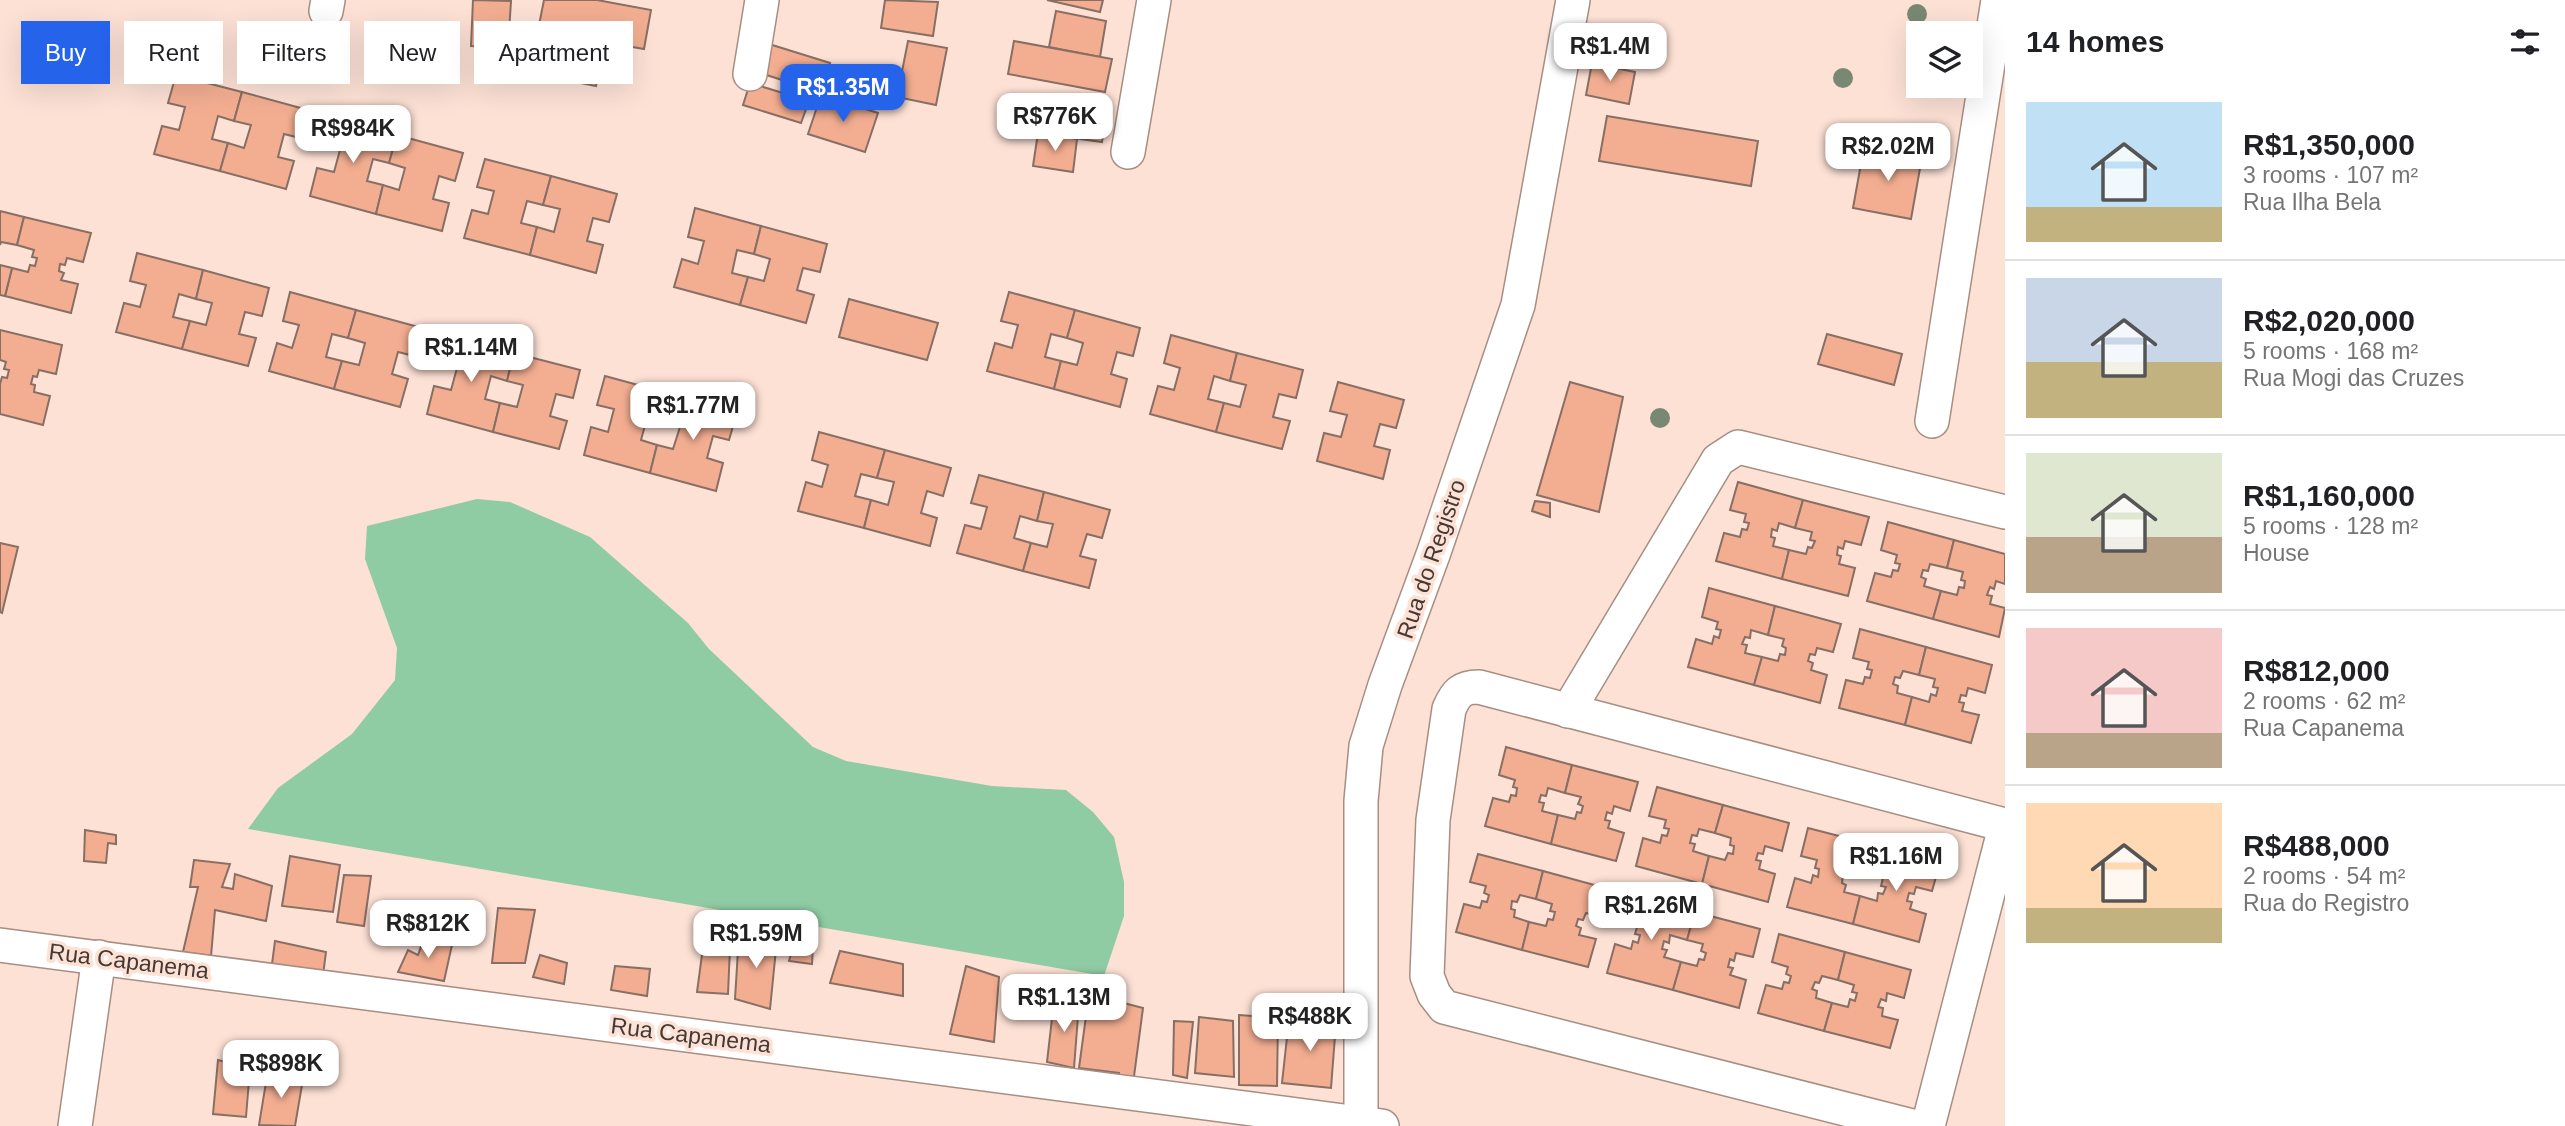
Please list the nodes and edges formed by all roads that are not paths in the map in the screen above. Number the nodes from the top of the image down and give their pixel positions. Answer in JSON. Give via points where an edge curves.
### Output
{"nodes":[{"id":1,"x":762,"y":0,"type":"edge"},
{"id":2,"x":1154,"y":0,"type":"edge"},
{"id":3,"x":1573,"y":0,"type":"edge"},
{"id":4,"x":1998,"y":0,"type":"edge"},
{"id":5,"x":750,"y":74,"type":"dead end"},
{"id":6,"x":1128,"y":152,"type":"dead end"},
{"id":7,"x":1932,"y":421,"type":"dead end"},
{"id":8,"x":2005,"y":512,"type":"edge"},
{"id":9,"x":1568,"y":711,"type":"junction"},
{"id":10,"x":2005,"y":826,"type":"edge"},
{"id":11,"x":0,"y":945,"type":"edge"},
{"id":12,"x":99,"y":957,"type":"junction"},
{"id":13,"x":1368,"y":1125,"type":"edge"},
{"id":14,"x":75,"y":1126,"type":"edge"},
{"id":15,"x":1912,"y":1126,"type":"edge"},
{"id":16,"x":1928,"y":1126,"type":"edge"}],
"edges":[{"from":1,"to":5,"type":"street"},
{"from":2,"to":6,"type":"street"},
{"from":3,"to":13,"type":"street","name":"Rua do Registro","via":[[1518,304],[1366,747],[1361,801]]},
{"from":4,"to":7,"type":"street"},
{"from":8,"to":9,"type":"street","via":[[1738,447],[1718,460]]},
{"from":9,"to":10,"type":"street"},
{"from":9,"to":15,"type":"street","via":[[1479,687],[1465,687],[1452,702],[1433,820],[1427,976],[1434,995],[1444,1007],[1460,1012]]},
{"from":10,"to":16,"type":"street"},
{"from":11,"to":12,"type":"street","name":"Rua Capanema"},
{"from":12,"to":13,"type":"street","name":"Rua Capanema"},
{"from":12,"to":14,"type":"street"}]}
